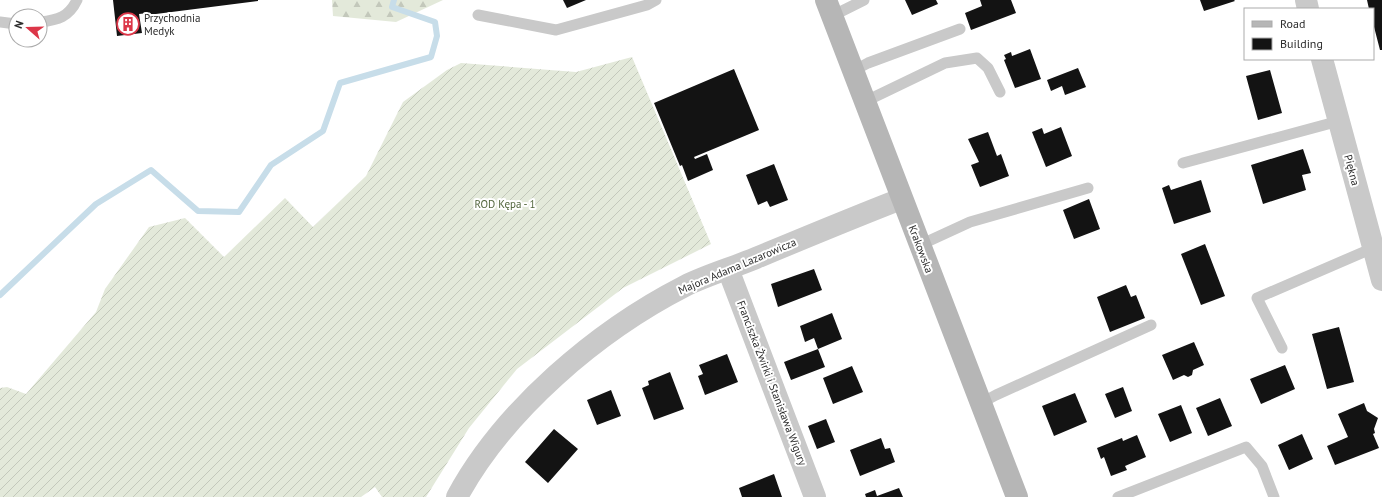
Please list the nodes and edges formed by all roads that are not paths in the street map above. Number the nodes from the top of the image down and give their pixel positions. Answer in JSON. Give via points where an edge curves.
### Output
{"nodes":[{"id":1,"x":77,"y":0,"type":"edge"},
{"id":2,"x":864,"y":0,"type":"edge"},
{"id":3,"x":649,"y":2,"type":"edge"},
{"id":4,"x":829,"y":8,"type":"edge"},
{"id":5,"x":478,"y":15,"type":"dead end"},
{"id":6,"x":48,"y":21,"type":"edge"},
{"id":7,"x":960,"y":29,"type":"dead end"},
{"id":8,"x":1322,"y":60,"type":"edge"},
{"id":9,"x":852,"y":71,"type":"junction"},
{"id":10,"x":1000,"y":92,"type":"dead end"},
{"id":11,"x":864,"y":102,"type":"junction"},
{"id":12,"x":1339,"y":122,"type":"junction"},
{"id":13,"x":1183,"y":163,"type":"dead end"},
{"id":14,"x":1088,"y":188,"type":"dead end"},
{"id":15,"x":901,"y":199,"type":"junction"},
{"id":16,"x":920,"y":246,"type":"junction"},
{"id":17,"x":1377,"y":246,"type":"edge"},
{"id":18,"x":728,"y":269,"type":"junction"},
{"id":19,"x":1382,"y":280,"type":"edge"},
{"id":20,"x":1151,"y":324,"type":"dead end"},
{"id":21,"x":1282,"y":348,"type":"dead end"},
{"id":22,"x":981,"y":403,"type":"junction"},
{"id":23,"x":456,"y":497,"type":"edge"},
{"id":24,"x":815,"y":497,"type":"edge"},
{"id":25,"x":1017,"y":497,"type":"edge"},
{"id":26,"x":1118,"y":497,"type":"edge"},
{"id":27,"x":1274,"y":497,"type":"edge"}],
"edges":[{"from":1,"to":6,"type":"lane","via":[[66,15]]},
{"from":2,"to":4,"type":"lane"},
{"from":3,"to":5,"type":"lane","via":[[556,30]]},
{"from":4,"to":9,"type":"street","name":"Krakowska"},
{"from":7,"to":9,"type":"lane"},
{"from":8,"to":12,"type":"street","name":"Piękna"},
{"from":9,"to":11,"type":"street","name":"Krakowska"},
{"from":10,"to":11,"type":"lane","via":[[988,68],[977,58],[945,63]]},
{"from":11,"to":15,"type":"street","name":"Krakowska"},
{"from":12,"to":13,"type":"lane"},
{"from":12,"to":17,"type":"street","name":"Piękna"},
{"from":14,"to":16,"type":"lane","via":[[970,222]]},
{"from":15,"to":16,"type":"street","name":"Krakowska"},
{"from":15,"to":18,"type":"street","name":"Majora Adama Lazarowicza"},
{"from":16,"to":22,"type":"street","name":"Krakowska"},
{"from":17,"to":19,"type":"street","name":"Piękna"},
{"from":17,"to":21,"type":"lane","via":[[1257,298]]},
{"from":18,"to":23,"type":"street","name":"Majora Adama Lazarowicza","via":[[686,286],[646,308],[602,338],[561,372],[494,440]]},
{"from":18,"to":24,"type":"street","name":"Franciszka Żwirki i Stanisława Wigury"},
{"from":20,"to":22,"type":"lane"},
{"from":22,"to":25,"type":"street","name":"Krakowska"},
{"from":26,"to":27,"type":"lane","via":[[1246,447],[1262,466]]}]}
